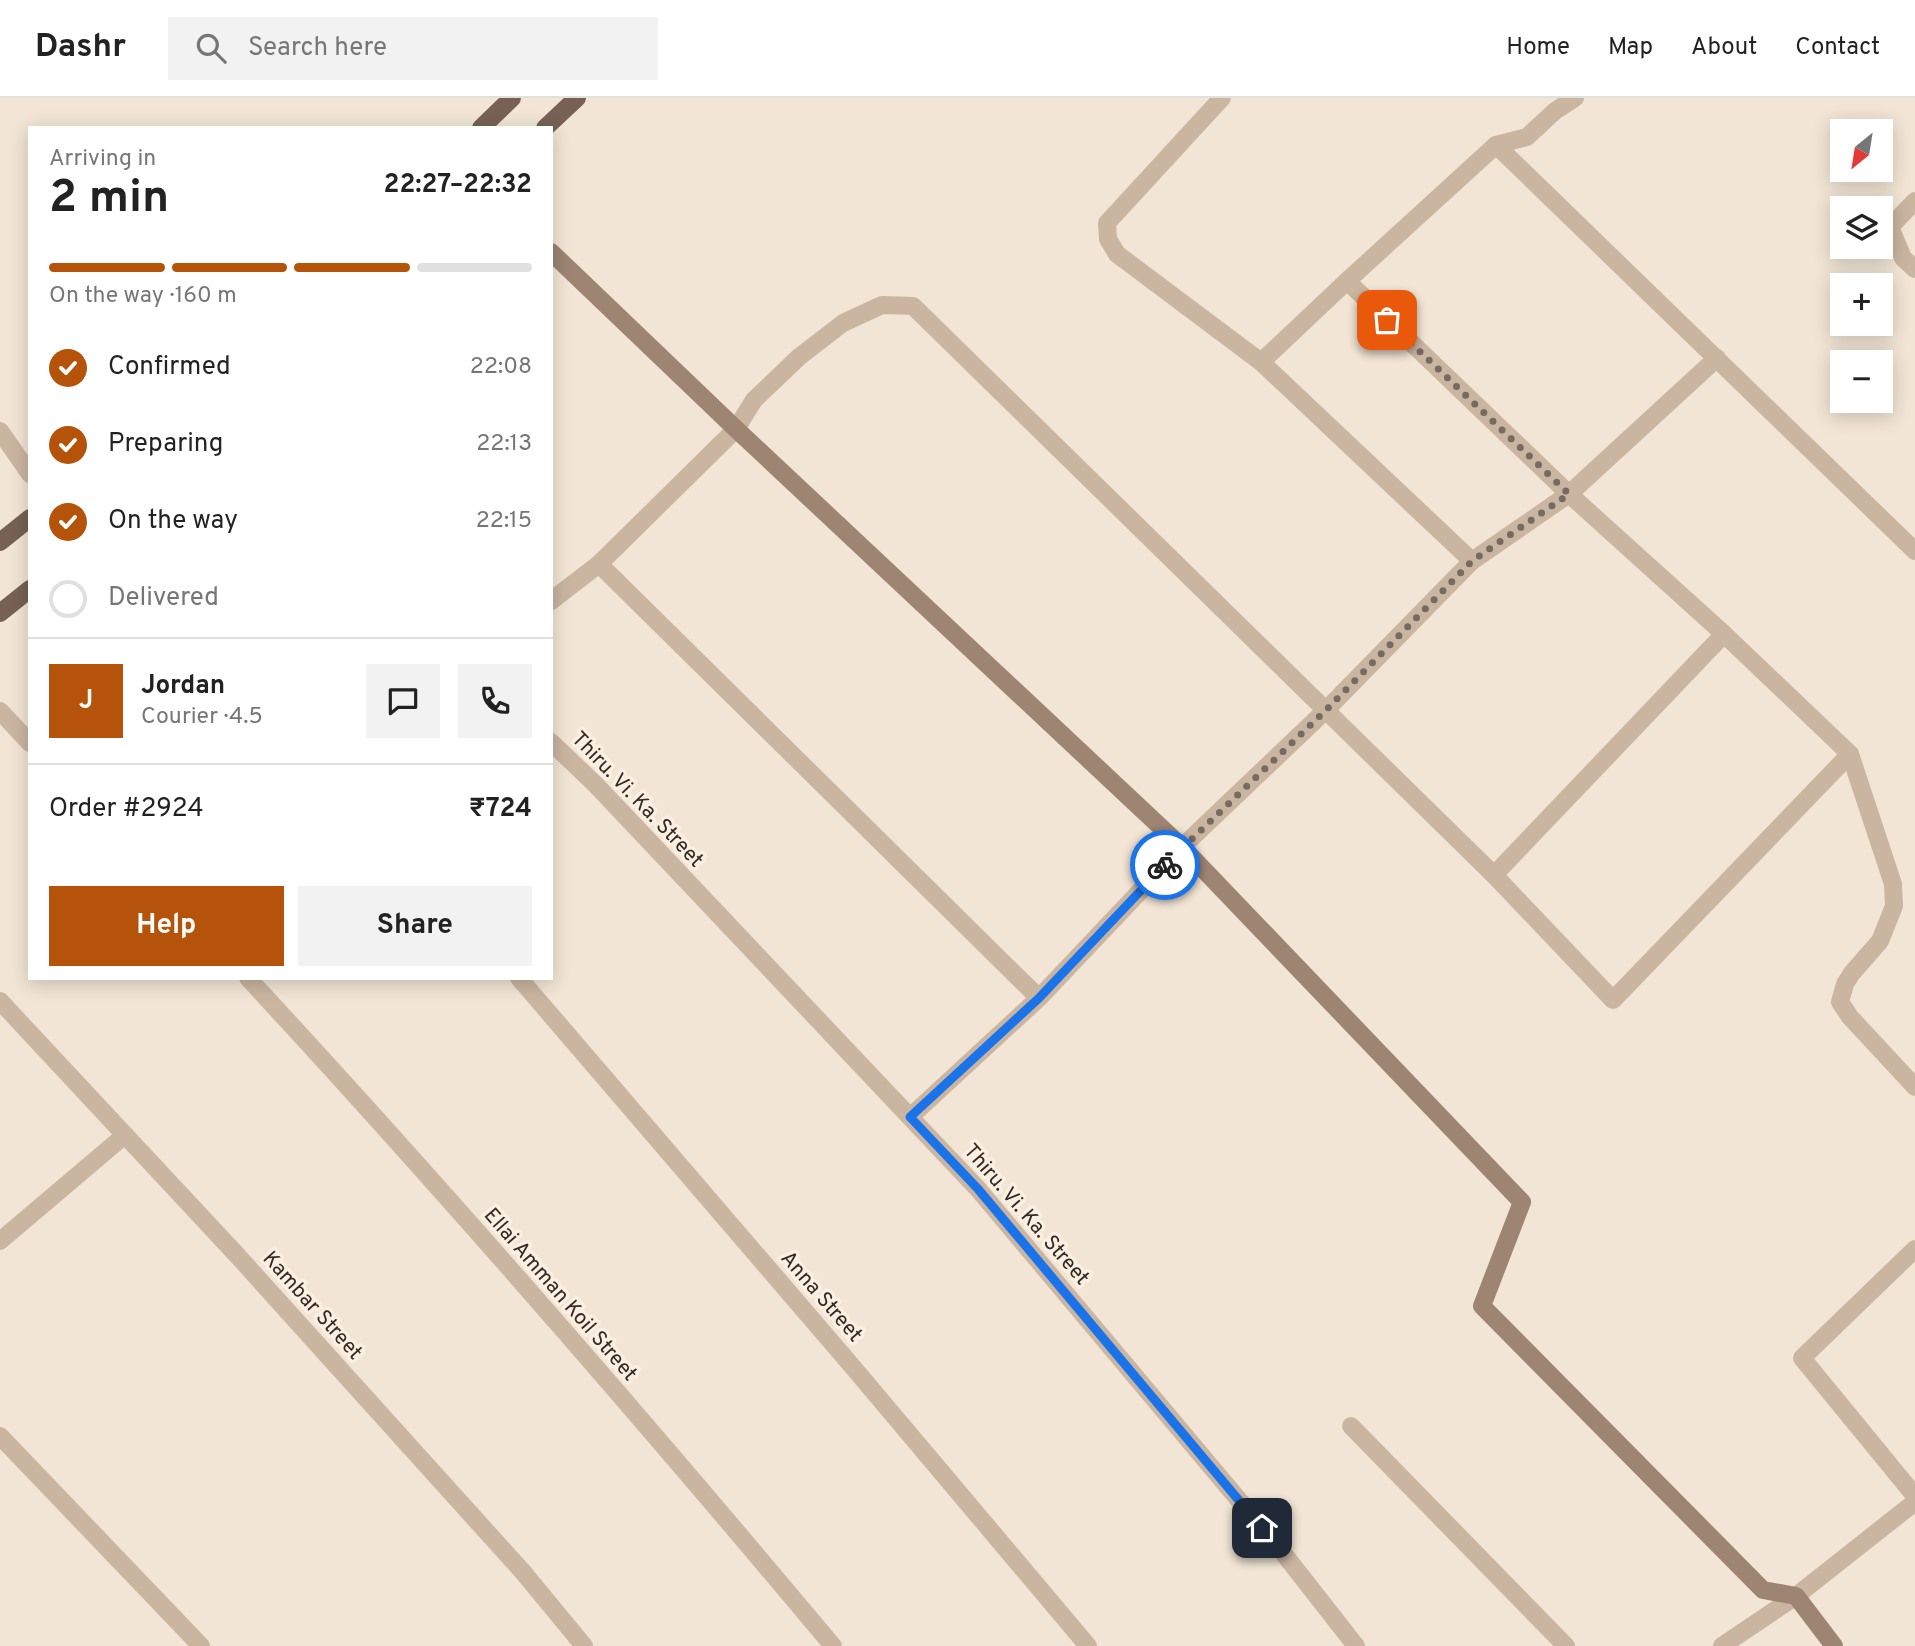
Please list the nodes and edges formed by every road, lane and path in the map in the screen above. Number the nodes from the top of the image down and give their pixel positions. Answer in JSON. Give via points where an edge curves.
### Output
{"nodes":[{"id":1,"x":512,"y":98,"type":"edge"},
{"id":2,"x":577,"y":98,"type":"edge"},
{"id":3,"x":1222,"y":98,"type":"edge"},
{"id":4,"x":1575,"y":98,"type":"edge"},
{"id":5,"x":483,"y":126,"type":"edge"},
{"id":6,"x":547,"y":126,"type":"edge"},
{"id":7,"x":1496,"y":145,"type":"junction"},
{"id":8,"x":1915,"y":201,"type":"edge"},
{"id":9,"x":553,"y":254,"type":"edge"},
{"id":10,"x":1915,"y":269,"type":"edge"},
{"id":11,"x":1347,"y":281,"type":"junction"},
{"id":12,"x":1717,"y":358,"type":"junction"},
{"id":13,"x":1261,"y":362,"type":"junction"},
{"id":14,"x":736,"y":429,"type":"junction"},
{"id":15,"x":0,"y":431,"type":"edge"},
{"id":16,"x":28,"y":471,"type":"edge"},
{"id":17,"x":1569,"y":494,"type":"junction"},
{"id":18,"x":28,"y":520,"type":"edge"},
{"id":19,"x":0,"y":542,"type":"edge"},
{"id":20,"x":1915,"y":551,"type":"edge"},
{"id":21,"x":1472,"y":561,"type":"junction"},
{"id":22,"x":599,"y":564,"type":"junction"},
{"id":23,"x":28,"y":591,"type":"edge"},
{"id":24,"x":553,"y":599,"type":"edge"},
{"id":25,"x":0,"y":613,"type":"edge"},
{"id":26,"x":1724,"y":634,"type":"junction"},
{"id":27,"x":1326,"y":710,"type":"junction"},
{"id":28,"x":0,"y":711,"type":"edge"},
{"id":29,"x":28,"y":741,"type":"edge"},
{"id":30,"x":553,"y":744,"type":"edge"},
{"id":31,"x":1850,"y":754,"type":"junction"},
{"id":32,"x":1182,"y":847,"type":"junction"},
{"id":33,"x":1494,"y":875,"type":"junction"},
{"id":34,"x":250,"y":980,"type":"edge"},
{"id":35,"x":521,"y":980,"type":"edge"},
{"id":36,"x":1039,"y":998,"type":"junction"},
{"id":37,"x":0,"y":1001,"type":"edge"},
{"id":38,"x":1915,"y":1087,"type":"edge"},
{"id":39,"x":910,"y":1117,"type":"junction"},
{"id":40,"x":124,"y":1135,"type":"junction"},
{"id":41,"x":0,"y":1241,"type":"edge"},
{"id":42,"x":1915,"y":1249,"type":"edge"},
{"id":43,"x":1351,"y":1426,"type":"dead end"},
{"id":44,"x":0,"y":1436,"type":"edge"},
{"id":45,"x":1915,"y":1496,"type":"edge"},
{"id":46,"x":1915,"y":1502,"type":"edge"},
{"id":47,"x":1796,"y":1596,"type":"junction"},
{"id":48,"x":201,"y":1646,"type":"edge"},
{"id":49,"x":584,"y":1646,"type":"edge"},
{"id":50,"x":833,"y":1646,"type":"edge"},
{"id":51,"x":1087,"y":1646,"type":"edge"},
{"id":52,"x":1356,"y":1646,"type":"edge"},
{"id":53,"x":1566,"y":1646,"type":"edge"},
{"id":54,"x":1722,"y":1646,"type":"edge"},
{"id":55,"x":1834,"y":1646,"type":"edge"}],
"edges":[{"from":1,"to":5,"type":"main road"},
{"from":2,"to":6,"type":"main road"},
{"from":3,"to":13,"type":"street","via":[[1107,223],[1108,239],[1117,254]]},
{"from":4,"to":7,"type":"street","via":[[1527,137]]},
{"from":7,"to":11,"type":"street"},
{"from":7,"to":12,"type":"street"},
{"from":8,"to":10,"type":"street","via":[[1890,227],[1903,258]]},
{"from":9,"to":14,"type":"street"},
{"from":11,"to":13,"type":"street"},
{"from":11,"to":17,"type":"street"},
{"from":12,"to":17,"type":"street"},
{"from":12,"to":20,"type":"street"},
{"from":13,"to":21,"type":"street"},
{"from":14,"to":22,"type":"street"},
{"from":14,"to":27,"type":"street","via":[[754,400],[843,323],[882,305],[913,306]]},
{"from":14,"to":32,"type":"street"},
{"from":15,"to":16,"type":"street"},
{"from":17,"to":21,"type":"street"},
{"from":17,"to":26,"type":"street"},
{"from":18,"to":19,"type":"main road"},
{"from":21,"to":27,"type":"street"},
{"from":22,"to":24,"type":"street"},
{"from":22,"to":36,"type":"street"},
{"from":23,"to":25,"type":"main road"},
{"from":26,"to":31,"type":"street"},
{"from":26,"to":33,"type":"street"},
{"from":27,"to":32,"type":"street"},
{"from":27,"to":33,"type":"street"},
{"from":28,"to":29,"type":"street"},
{"from":30,"to":39,"type":"street","name":"Thiru. Vi. Ka. Street"},
{"from":31,"to":33,"type":"street","via":[[1613,1000]]},
{"from":31,"to":38,"type":"street","via":[[1893,884],[1894,906],[1880,941],[1845,984],[1840,1002]]},
{"from":32,"to":36,"type":"street"},
{"from":32,"to":47,"type":"street","via":[[1522,1202],[1482,1306],[1763,1590]]},
{"from":34,"to":50,"type":"street","name":"Ellai Amman Koil Street","via":[[368,1107]]},
{"from":35,"to":51,"type":"street","name":"Anna Street"},
{"from":36,"to":39,"type":"street"},
{"from":37,"to":40,"type":"street","name":"Kambar Street"},
{"from":39,"to":52,"type":"street","name":"Thiru. Vi. Ka. Street","via":[[978,1189]]},
{"from":40,"to":41,"type":"street"},
{"from":40,"to":49,"type":"street","name":"Kambar Street","via":[[236,1254]]},
{"from":42,"to":45,"type":"street","via":[[1802,1358]]},
{"from":43,"to":53,"type":"street"},
{"from":44,"to":48,"type":"street"},
{"from":46,"to":47,"type":"street"},
{"from":47,"to":54,"type":"street"},
{"from":47,"to":55,"type":"street"}]}
